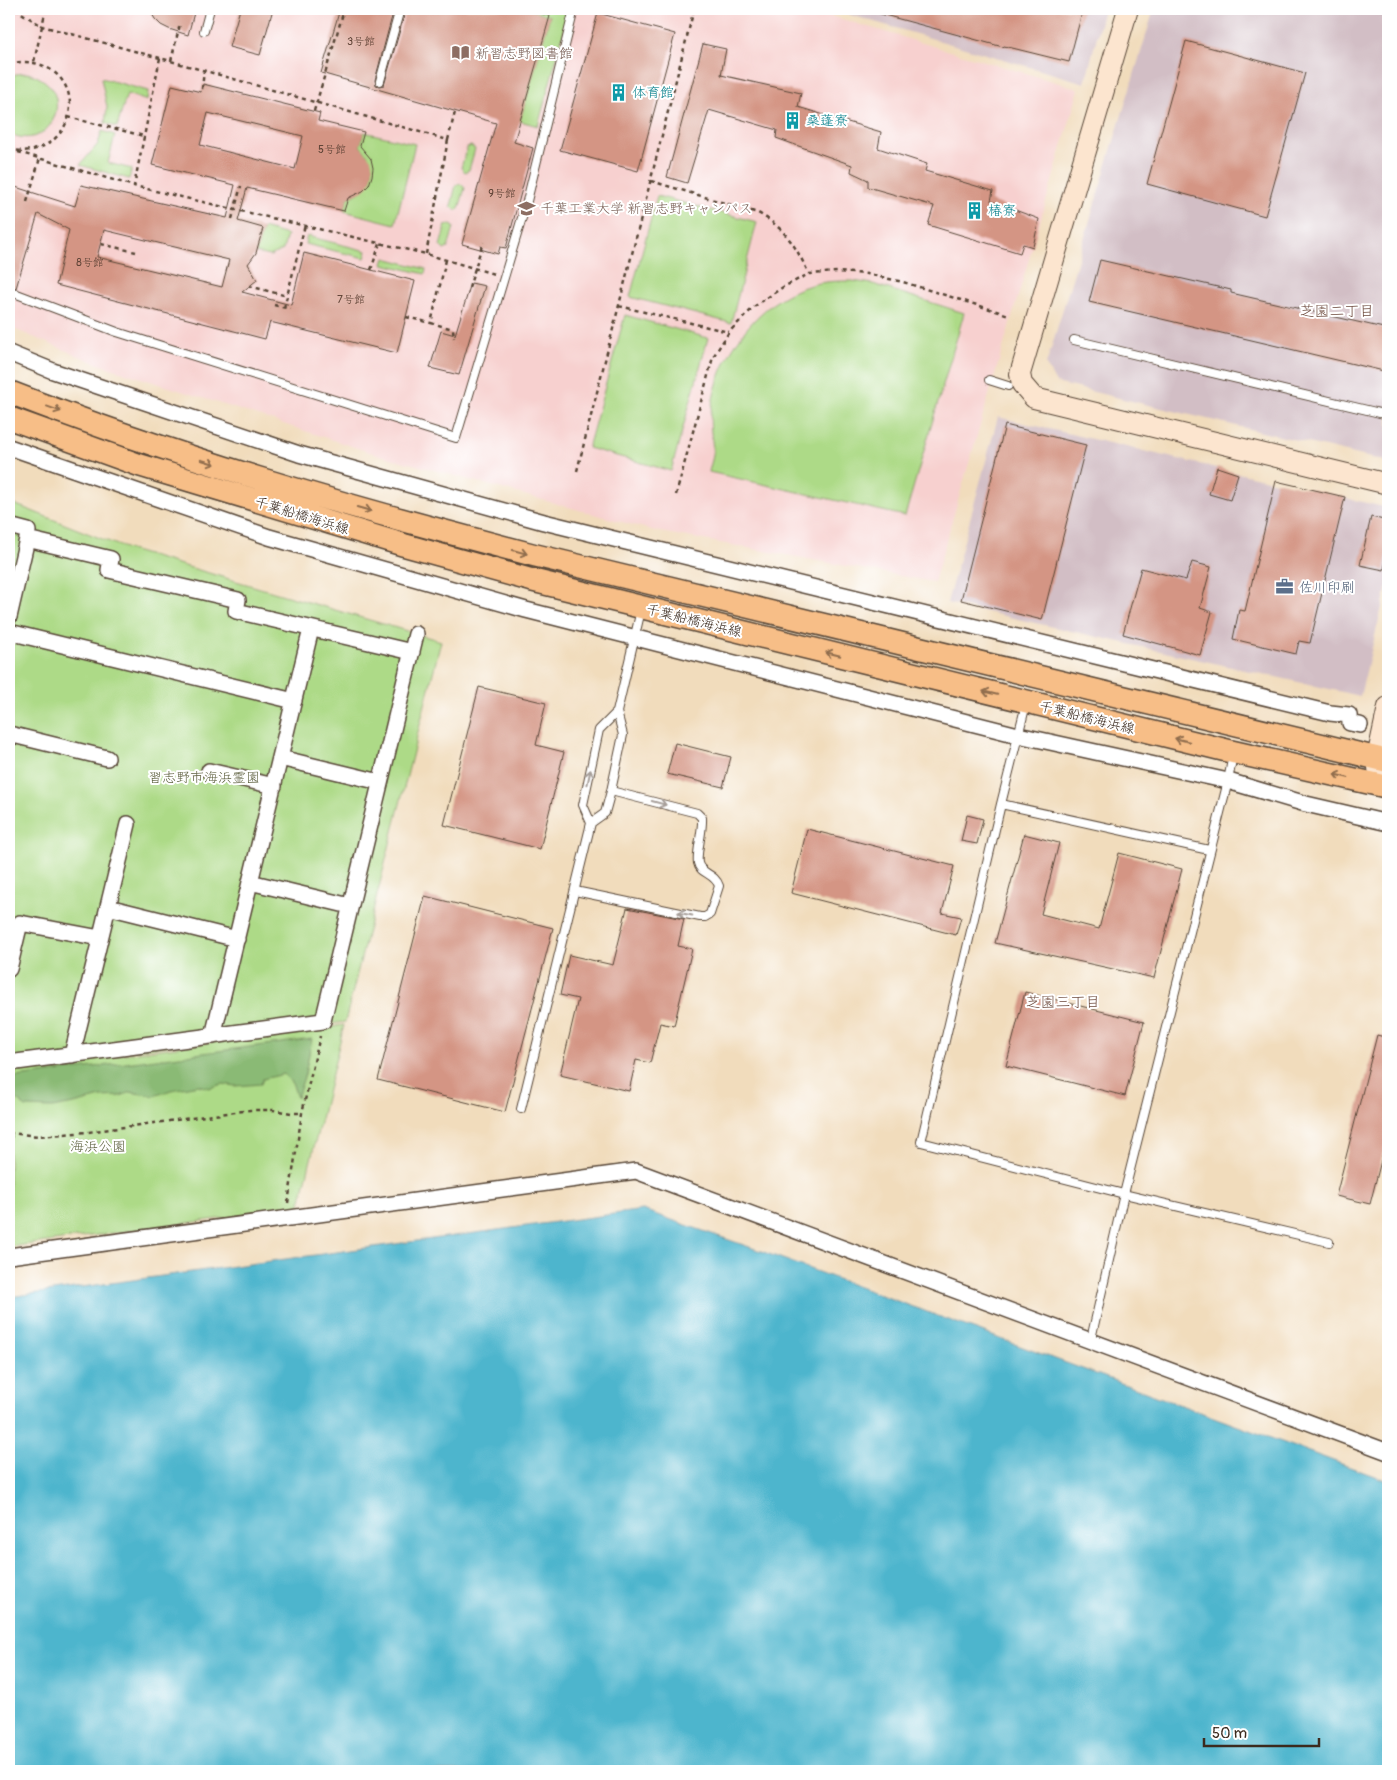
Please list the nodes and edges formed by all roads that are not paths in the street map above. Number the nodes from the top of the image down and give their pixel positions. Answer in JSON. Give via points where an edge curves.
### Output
{"nodes":[{"id":1,"x":210,"y":9,"type":"edge"},
{"id":2,"x":574,"y":9,"type":"edge"},
{"id":3,"x":1128,"y":9,"type":"edge"},
{"id":4,"x":399,"y":13,"type":"edge"},
{"id":5,"x":204,"y":31,"type":"dead end"},
{"id":6,"x":380,"y":81,"type":"dead end"},
{"id":7,"x":9,"y":292,"type":"edge"},
{"id":8,"x":1074,"y":340,"type":"dead end"},
{"id":9,"x":9,"y":353,"type":"edge"},
{"id":10,"x":989,"y":380,"type":"dead end"},
{"id":11,"x":1008,"y":386,"type":"dead end"},
{"id":12,"x":9,"y":392,"type":"edge"},
{"id":13,"x":1388,"y":416,"type":"edge"},
{"id":14,"x":9,"y":418,"type":"edge"},
{"id":15,"x":9,"y":448,"type":"edge"},
{"id":16,"x":1388,"y":484,"type":"edge"},
{"id":17,"x":9,"y":526,"type":"edge"},
{"id":18,"x":27,"y":539,"type":"junction"},
{"id":19,"x":641,"y":607,"type":"junction"},
{"id":20,"x":9,"y":617,"type":"edge"},
{"id":21,"x":311,"y":628,"type":"junction"},
{"id":22,"x":9,"y":632,"type":"edge"},
{"id":23,"x":416,"y":634,"type":"dead end"},
{"id":24,"x":635,"y":636,"type":"junction"},
{"id":25,"x":412,"y":652,"type":"junction"},
{"id":26,"x":294,"y":701,"type":"junction"},
{"id":27,"x":1027,"y":702,"type":"junction"},
{"id":28,"x":1388,"y":707,"type":"edge"},
{"id":29,"x":618,"y":712,"type":"junction"},
{"id":30,"x":1360,"y":725,"type":"dead end"},
{"id":31,"x":9,"y":734,"type":"edge"},
{"id":32,"x":1018,"y":735,"type":"junction"},
{"id":33,"x":1233,"y":752,"type":"junction"},
{"id":34,"x":108,"y":758,"type":"dead end"},
{"id":35,"x":280,"y":758,"type":"junction"},
{"id":36,"x":209,"y":771,"type":"dead end"},
{"id":37,"x":1384,"y":773,"type":"edge"},
{"id":38,"x":1228,"y":781,"type":"junction"},
{"id":39,"x":380,"y":782,"type":"junction"},
{"id":40,"x":274,"y":786,"type":"junction"},
{"id":41,"x":611,"y":790,"type":"junction"},
{"id":42,"x":1001,"y":804,"type":"junction"},
{"id":43,"x":591,"y":823,"type":"junction"},
{"id":44,"x":1388,"y":823,"type":"edge"},
{"id":45,"x":128,"y":824,"type":"dead end"},
{"id":46,"x":1209,"y":850,"type":"junction"},
{"id":47,"x":250,"y":882,"type":"junction"},
{"id":48,"x":574,"y":891,"type":"junction"},
{"id":49,"x":350,"y":906,"type":"junction"},
{"id":50,"x":108,"y":907,"type":"junction"},
{"id":51,"x":12,"y":938,"type":"edge"},
{"id":52,"x":100,"y":938,"type":"junction"},
{"id":53,"x":237,"y":939,"type":"junction"},
{"id":54,"x":9,"y":969,"type":"edge"},
{"id":55,"x":213,"y":1036,"type":"junction"},
{"id":56,"x":72,"y":1055,"type":"junction"},
{"id":57,"x":9,"y":1064,"type":"edge"},
{"id":58,"x":521,"y":1109,"type":"dead end"},
{"id":59,"x":1124,"y":1194,"type":"junction"},
{"id":60,"x":1329,"y":1242,"type":"dead end"},
{"id":61,"x":9,"y":1256,"type":"edge"},
{"id":62,"x":1091,"y":1340,"type":"junction"},
{"id":63,"x":1388,"y":1452,"type":"edge"}],
"edges":[{"from":1,"to":5,"type":"lane"},
{"from":2,"to":7,"type":"lane","via":[[527,202],[456,438],[117,332]]},
{"from":3,"to":16,"type":"street","via":[[1020,374],[1022,384],[1034,398]]},
{"from":4,"to":6,"type":"lane"},
{"from":8,"to":13,"type":"lane"},
{"from":9,"to":30,"type":"street","via":[[52,371],[300,454],[544,522],[1349,715],[1350,723]]},
{"from":10,"to":11,"type":"lane"},
{"from":12,"to":37,"type":"main road","name":"千葉船橋海浜線","one_way":true,"via":[[140,441],[422,527]]},
{"from":14,"to":19,"type":"main road","name":"千葉船橋海浜線","via":[[139,465],[277,508],[531,580]]},
{"from":15,"to":24,"type":"street","via":[[269,537],[526,610]]},
{"from":17,"to":18,"type":"street","via":[[28,531]]},
{"from":18,"to":20,"type":"street"},
{"from":18,"to":21,"type":"street","via":[[111,559],[109,570],[238,600],[236,611]]},
{"from":19,"to":24,"type":"lane"},
{"from":27,"to":19,"type":"main road","name":"千葉船橋海浜線","one_way":true},
{"from":21,"to":25,"type":"street"},
{"from":21,"to":26,"type":"street"},
{"from":22,"to":26,"type":"street"},
{"from":23,"to":25,"type":"street"},
{"from":24,"to":29,"type":"lane"},
{"from":24,"to":32,"type":"street"},
{"from":25,"to":39,"type":"street"},
{"from":26,"to":35,"type":"street"},
{"from":27,"to":32,"type":"lane"},
{"from":33,"to":27,"type":"main road","name":"千葉船橋海浜線","one_way":true},
{"from":28,"to":37,"type":"street"},
{"from":29,"to":41,"type":"lane","via":[[622,735]]},
{"from":43,"to":29,"type":"lane","one_way":true,"via":[[583,805],[598,730]]},
{"from":31,"to":34,"type":"street"},
{"from":32,"to":38,"type":"street"},
{"from":32,"to":42,"type":"lane"},
{"from":37,"to":33,"type":"main road","name":"千葉船橋海浜線","one_way":true},
{"from":33,"to":38,"type":"lane"},
{"from":35,"to":39,"type":"street"},
{"from":35,"to":40,"type":"street"},
{"from":36,"to":40,"type":"street"},
{"from":38,"to":44,"type":"street"},
{"from":38,"to":46,"type":"lane"},
{"from":39,"to":49,"type":"street"},
{"from":40,"to":47,"type":"street"},
{"from":41,"to":43,"type":"lane","via":[[605,813]]},
{"from":41,"to":48,"type":"lane","one_way":true,"via":[[697,813],[702,818],[698,863],[719,886],[710,914],[700,917]]},
{"from":42,"to":46,"type":"lane"},
{"from":42,"to":59,"type":"lane","via":[[921,1142]]},
{"from":43,"to":48,"type":"lane"},
{"from":45,"to":50,"type":"street"},
{"from":46,"to":59,"type":"lane"},
{"from":47,"to":49,"type":"street"},
{"from":47,"to":53,"type":"street"},
{"from":48,"to":58,"type":"lane"},
{"from":49,"to":55,"type":"street","via":[[323,1021]]},
{"from":50,"to":52,"type":"street"},
{"from":50,"to":53,"type":"street"},
{"from":51,"to":52,"type":"street","via":[[20,923]]},
{"from":51,"to":54,"type":"street"},
{"from":52,"to":56,"type":"street"},
{"from":53,"to":55,"type":"street"},
{"from":55,"to":56,"type":"street"},
{"from":56,"to":57,"type":"street"},
{"from":59,"to":60,"type":"lane"},
{"from":59,"to":62,"type":"lane"},
{"from":61,"to":62,"type":"street","via":[[636,1171]]},
{"from":62,"to":63,"type":"street"}]}
